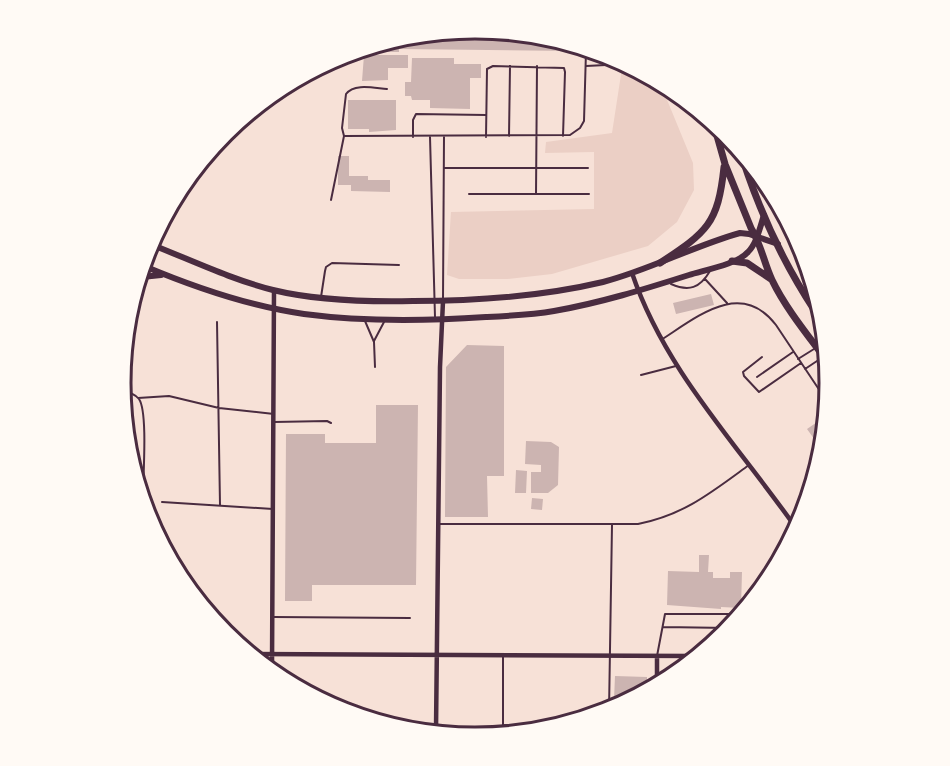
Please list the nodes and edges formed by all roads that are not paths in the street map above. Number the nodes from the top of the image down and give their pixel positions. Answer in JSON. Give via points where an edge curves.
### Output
{"nodes":[{"id":1,"x":586,"y":57,"type":"edge"},
{"id":2,"x":606,"y":65,"type":"edge"},
{"id":3,"x":510,"y":66,"type":"junction"},
{"id":4,"x":537,"y":66,"type":"junction"},
{"id":5,"x":586,"y":66,"type":"junction"},
{"id":6,"x":387,"y":88,"type":"dead end"},
{"id":7,"x":486,"y":115,"type":"junction"},
{"id":8,"x":344,"y":136,"type":"junction"},
{"id":9,"x":486,"y":136,"type":"junction"},
{"id":10,"x":509,"y":136,"type":"junction"},
{"id":11,"x":536,"y":136,"type":"junction"},
{"id":12,"x":564,"y":136,"type":"junction"},
{"id":13,"x":413,"y":137,"type":"junction"},
{"id":14,"x":430,"y":137,"type":"junction"},
{"id":15,"x":444,"y":137,"type":"junction"},
{"id":16,"x":718,"y":140,"type":"edge"},
{"id":17,"x":724,"y":164,"type":"junction"},
{"id":18,"x":444,"y":168,"type":"junction"},
{"id":19,"x":536,"y":168,"type":"junction"},
{"id":20,"x":588,"y":168,"type":"dead end"},
{"id":21,"x":749,"y":175,"type":"edge"},
{"id":22,"x":469,"y":194,"type":"dead end"},
{"id":23,"x":536,"y":194,"type":"junction"},
{"id":24,"x":589,"y":194,"type":"dead end"},
{"id":25,"x":331,"y":200,"type":"dead end"},
{"id":26,"x":764,"y":215,"type":"junction"},
{"id":27,"x":756,"y":236,"type":"junction"},
{"id":28,"x":778,"y":244,"type":"junction"},
{"id":29,"x":159,"y":247,"type":"edge"},
{"id":30,"x":732,"y":261,"type":"junction"},
{"id":31,"x":660,"y":263,"type":"junction"},
{"id":32,"x":399,"y":265,"type":"dead end"},
{"id":33,"x":711,"y":268,"type":"junction"},
{"id":34,"x":150,"y":269,"type":"edge"},
{"id":35,"x":632,"y":273,"type":"junction"},
{"id":36,"x":164,"y":274,"type":"junction"},
{"id":37,"x":148,"y":276,"type":"edge"},
{"id":38,"x":705,"y":279,"type":"junction"},
{"id":39,"x":772,"y":280,"type":"junction"},
{"id":40,"x":667,"y":282,"type":"junction"},
{"id":41,"x":274,"y":290,"type":"junction"},
{"id":42,"x":638,"y":291,"type":"junction"},
{"id":43,"x":321,"y":297,"type":"junction"},
{"id":44,"x":808,"y":298,"type":"edge"},
{"id":45,"x":435,"y":301,"type":"junction"},
{"id":46,"x":443,"y":301,"type":"junction"},
{"id":47,"x":727,"y":303,"type":"junction"},
{"id":48,"x":273,"y":309,"type":"junction"},
{"id":49,"x":364,"y":319,"type":"junction"},
{"id":50,"x":385,"y":319,"type":"junction"},
{"id":51,"x":439,"y":320,"type":"junction"},
{"id":52,"x":217,"y":322,"type":"dead end"},
{"id":53,"x":661,"y":340,"type":"junction"},
{"id":54,"x":816,"y":341,"type":"edge"},
{"id":55,"x":374,"y":342,"type":"junction"},
{"id":56,"x":817,"y":347,"type":"edge"},
{"id":57,"x":793,"y":352,"type":"junction"},
{"id":58,"x":762,"y":357,"type":"dead end"},
{"id":59,"x":798,"y":359,"type":"junction"},
{"id":60,"x":818,"y":361,"type":"edge"},
{"id":61,"x":801,"y":363,"type":"junction"},
{"id":62,"x":676,"y":366,"type":"junction"},
{"id":63,"x":375,"y":367,"type":"dead end"},
{"id":64,"x":805,"y":369,"type":"junction"},
{"id":65,"x":641,"y":375,"type":"dead end"},
{"id":66,"x":757,"y":377,"type":"dead end"},
{"id":67,"x":819,"y":389,"type":"edge"},
{"id":68,"x":131,"y":393,"type":"edge"},
{"id":69,"x":138,"y":398,"type":"junction"},
{"id":70,"x":219,"y":408,"type":"junction"},
{"id":71,"x":274,"y":414,"type":"junction"},
{"id":72,"x":274,"y":422,"type":"junction"},
{"id":73,"x":331,"y":423,"type":"dead end"},
{"id":74,"x":749,"y":465,"type":"junction"},
{"id":75,"x":143,"y":472,"type":"edge"},
{"id":76,"x":162,"y":501,"type":"dead end"},
{"id":77,"x":220,"y":505,"type":"junction"},
{"id":78,"x":273,"y":509,"type":"junction"},
{"id":79,"x":790,"y":521,"type":"edge"},
{"id":80,"x":438,"y":524,"type":"junction"},
{"id":81,"x":612,"y":525,"type":"junction"},
{"id":82,"x":730,"y":614,"type":"edge"},
{"id":83,"x":273,"y":617,"type":"junction"},
{"id":84,"x":410,"y":618,"type":"dead end"},
{"id":85,"x":663,"y":627,"type":"junction"},
{"id":86,"x":716,"y":628,"type":"edge"},
{"id":87,"x":263,"y":654,"type":"edge"},
{"id":88,"x":272,"y":654,"type":"junction"},
{"id":89,"x":437,"y":654,"type":"junction"},
{"id":90,"x":503,"y":656,"type":"junction"},
{"id":91,"x":609,"y":656,"type":"junction"},
{"id":92,"x":657,"y":656,"type":"junction"},
{"id":93,"x":684,"y":656,"type":"edge"},
{"id":94,"x":272,"y":660,"type":"edge"},
{"id":95,"x":657,"y":675,"type":"edge"},
{"id":96,"x":609,"y":700,"type":"edge"},
{"id":97,"x":436,"y":725,"type":"edge"},
{"id":98,"x":503,"y":725,"type":"joint"},
{"id":99,"x":507,"y":725,"type":"edge"}],
"edges":[{"from":1,"to":5,"type":"lane"},
{"from":2,"to":5,"type":"lane"},
{"from":3,"to":4,"type":"lane"},
{"from":3,"to":7,"type":"lane","via":[[488,67]]},
{"from":3,"to":10,"type":"lane"},
{"from":4,"to":11,"type":"lane"},
{"from":4,"to":12,"type":"lane","via":[[565,70]]},
{"from":5,"to":12,"type":"lane","via":[[584,121],[576,132]]},
{"from":6,"to":8,"type":"lane","via":[[348,91]]},
{"from":7,"to":9,"type":"lane"},
{"from":7,"to":13,"type":"lane","via":[[416,114]]},
{"from":8,"to":13,"type":"lane"},
{"from":8,"to":25,"type":"lane"},
{"from":9,"to":10,"type":"lane"},
{"from":9,"to":15,"type":"lane"},
{"from":10,"to":11,"type":"lane"},
{"from":11,"to":12,"type":"lane"},
{"from":11,"to":19,"type":"lane"},
{"from":13,"to":14,"type":"lane"},
{"from":14,"to":15,"type":"lane"},
{"from":14,"to":45,"type":"lane"},
{"from":15,"to":18,"type":"lane"},
{"from":16,"to":17,"type":"main road"},
{"from":17,"to":27,"type":"main road"},
{"from":17,"to":31,"type":"main road","via":[[720,198],[711,220],[694,239]]},
{"from":18,"to":19,"type":"lane"},
{"from":18,"to":46,"type":"lane"},
{"from":19,"to":20,"type":"lane"},
{"from":19,"to":23,"type":"lane"},
{"from":21,"to":26,"type":"main road"},
{"from":22,"to":23,"type":"lane"},
{"from":23,"to":24,"type":"lane"},
{"from":26,"to":27,"type":"street"},
{"from":26,"to":28,"type":"main road"},
{"from":27,"to":28,"type":"street"},
{"from":27,"to":30,"type":"street","via":[[749,252]]},
{"from":27,"to":31,"type":"street","via":[[733,235]]},
{"from":27,"to":39,"type":"main road"},
{"from":28,"to":44,"type":"main road"},
{"from":29,"to":41,"type":"street","via":[[217,272]]},
{"from":30,"to":33,"type":"street"},
{"from":30,"to":39,"type":"main road","via":[[747,262]]},
{"from":31,"to":35,"type":"street"},
{"from":32,"to":43,"type":"lane","via":[[332,263],[324,271]]},
{"from":33,"to":38,"type":"lane"},
{"from":33,"to":40,"type":"street"},
{"from":34,"to":36,"type":"street"},
{"from":35,"to":42,"type":"street"},
{"from":35,"to":46,"type":"street","via":[[539,294]]},
{"from":36,"to":37,"type":"street"},
{"from":36,"to":48,"type":"street","via":[[204,290]]},
{"from":38,"to":40,"type":"lane","via":[[688,289]]},
{"from":38,"to":47,"type":"lane"},
{"from":39,"to":54,"type":"main road"},
{"from":40,"to":42,"type":"street"},
{"from":41,"to":43,"type":"street"},
{"from":41,"to":48,"type":"street"},
{"from":42,"to":51,"type":"street","via":[[551,312]]},
{"from":42,"to":53,"type":"street"},
{"from":43,"to":45,"type":"street"},
{"from":45,"to":46,"type":"street"},
{"from":45,"to":51,"type":"lane"},
{"from":46,"to":51,"type":"street"},
{"from":47,"to":53,"type":"lane"},
{"from":47,"to":57,"type":"lane","via":[[757,308],[770,316]]},
{"from":48,"to":49,"type":"street"},
{"from":48,"to":71,"type":"street"},
{"from":49,"to":50,"type":"street"},
{"from":49,"to":55,"type":"lane"},
{"from":50,"to":51,"type":"street"},
{"from":50,"to":55,"type":"lane"},
{"from":51,"to":80,"type":"street"},
{"from":52,"to":70,"type":"lane"},
{"from":53,"to":62,"type":"street"},
{"from":55,"to":63,"type":"lane"},
{"from":56,"to":59,"type":"lane"},
{"from":57,"to":59,"type":"lane"},
{"from":57,"to":66,"type":"lane"},
{"from":58,"to":61,"type":"lane","via":[[743,372],[759,392]]},
{"from":59,"to":61,"type":"lane"},
{"from":60,"to":64,"type":"lane"},
{"from":61,"to":64,"type":"lane"},
{"from":62,"to":65,"type":"lane"},
{"from":62,"to":74,"type":"street"},
{"from":64,"to":67,"type":"lane"},
{"from":68,"to":69,"type":"lane"},
{"from":69,"to":70,"type":"lane","via":[[169,396]]},
{"from":69,"to":75,"type":"lane","via":[[143,412]]},
{"from":70,"to":71,"type":"lane"},
{"from":70,"to":77,"type":"lane"},
{"from":71,"to":72,"type":"street"},
{"from":72,"to":73,"type":"lane"},
{"from":72,"to":78,"type":"street"},
{"from":74,"to":79,"type":"street"},
{"from":74,"to":81,"type":"lane","via":[[675,514],[638,524]]},
{"from":76,"to":77,"type":"lane"},
{"from":77,"to":78,"type":"lane"},
{"from":78,"to":83,"type":"street"},
{"from":80,"to":81,"type":"lane"},
{"from":80,"to":89,"type":"street"},
{"from":81,"to":91,"type":"lane"},
{"from":82,"to":85,"type":"lane","via":[[668,613]]},
{"from":83,"to":84,"type":"lane"},
{"from":83,"to":88,"type":"street"},
{"from":85,"to":86,"type":"lane"},
{"from":85,"to":92,"type":"lane"},
{"from":87,"to":88,"type":"street"},
{"from":88,"to":89,"type":"street"},
{"from":88,"to":94,"type":"street"},
{"from":89,"to":90,"type":"street"},
{"from":89,"to":97,"type":"street"},
{"from":90,"to":91,"type":"street"},
{"from":90,"to":98,"type":"lane"},
{"from":91,"to":92,"type":"street"},
{"from":91,"to":96,"type":"lane"},
{"from":92,"to":93,"type":"street"},
{"from":92,"to":95,"type":"street"},
{"from":98,"to":99,"type":"lane"}]}
